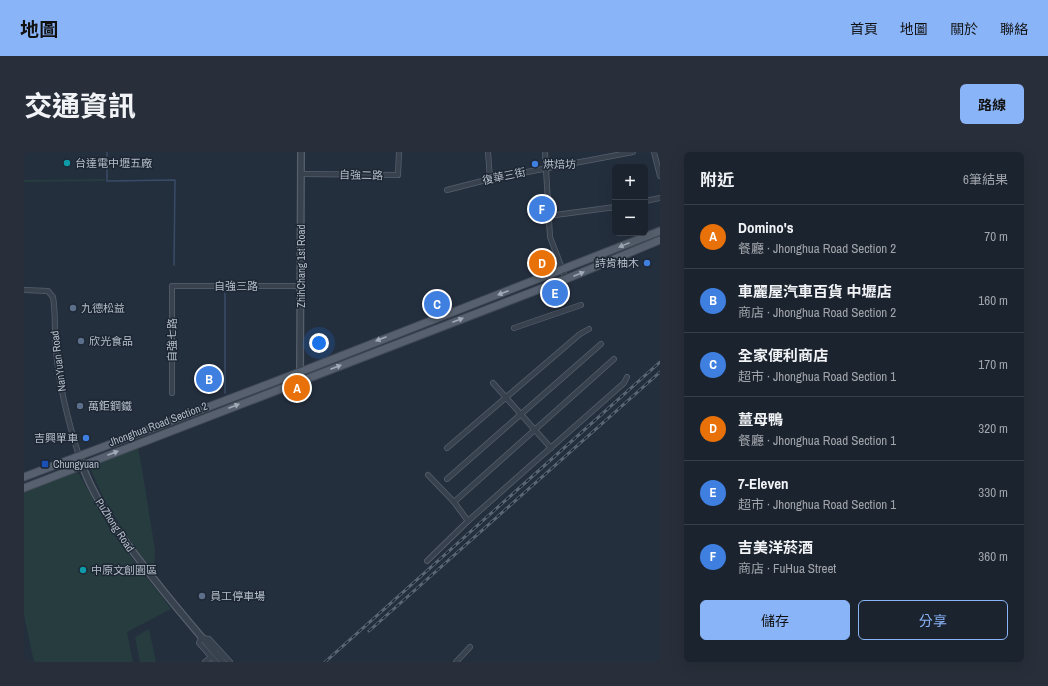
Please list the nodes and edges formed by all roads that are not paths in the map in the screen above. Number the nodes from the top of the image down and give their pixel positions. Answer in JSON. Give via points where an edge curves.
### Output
{"nodes":[{"id":1,"x":301,"y":152,"type":"edge"},
{"id":2,"x":398,"y":152,"type":"edge"},
{"id":3,"x":488,"y":152,"type":"edge"},
{"id":4,"x":545,"y":152,"type":"edge"},
{"id":5,"x":633,"y":152,"type":"edge"},
{"id":6,"x":654,"y":152,"type":"edge"},
{"id":7,"x":607,"y":154,"type":"edge"},
{"id":8,"x":545,"y":168,"type":"junction"},
{"id":9,"x":301,"y":174,"type":"junction"},
{"id":10,"x":660,"y":176,"type":"edge"},
{"id":11,"x":490,"y":179,"type":"junction"},
{"id":12,"x":448,"y":190,"type":"dead end"},
{"id":13,"x":660,"y":198,"type":"edge"},
{"id":14,"x":648,"y":200,"type":"edge"},
{"id":15,"x":612,"y":207,"type":"edge"},
{"id":16,"x":548,"y":216,"type":"junction"},
{"id":17,"x":660,"y":231,"type":"edge"},
{"id":18,"x":660,"y":240,"type":"edge"},
{"id":19,"x":563,"y":270,"type":"junction"},
{"id":20,"x":566,"y":279,"type":"junction"},
{"id":21,"x":172,"y":286,"type":"joint"},
{"id":22,"x":301,"y":286,"type":"junction"},
{"id":23,"x":24,"y":290,"type":"edge"},
{"id":24,"x":581,"y":305,"type":"dead end"},
{"id":25,"x":514,"y":328,"type":"dead end"},
{"id":26,"x":589,"y":329,"type":"dead end"},
{"id":27,"x":601,"y":344,"type":"dead end"},
{"id":28,"x":614,"y":360,"type":"dead end"},
{"id":29,"x":300,"y":372,"type":"junction"},
{"id":30,"x":627,"y":377,"type":"dead end"},
{"id":31,"x":300,"y":381,"type":"junction"},
{"id":32,"x":493,"y":383,"type":"dead end"},
{"id":33,"x":172,"y":393,"type":"dead end"},
{"id":34,"x":506,"y":398,"type":"junction"},
{"id":35,"x":521,"y":414,"type":"junction"},
{"id":36,"x":534,"y":429,"type":"junction"},
{"id":37,"x":447,"y":448,"type":"dead end"},
{"id":38,"x":551,"y":448,"type":"junction"},
{"id":39,"x":79,"y":456,"type":"junction"},
{"id":40,"x":82,"y":466,"type":"junction"},
{"id":41,"x":428,"y":475,"type":"dead end"},
{"id":42,"x":24,"y":477,"type":"edge"},
{"id":43,"x":447,"y":479,"type":"dead end"},
{"id":44,"x":24,"y":488,"type":"edge"},
{"id":45,"x":454,"y":502,"type":"junction"},
{"id":46,"x":468,"y":521,"type":"junction"},
{"id":47,"x":427,"y":560,"type":"dead end"},
{"id":48,"x":202,"y":638,"type":"junction"},
{"id":49,"x":470,"y":647,"type":"dead end"},
{"id":50,"x":211,"y":657,"type":"junction"},
{"id":51,"x":205,"y":662,"type":"edge"},
{"id":52,"x":216,"y":662,"type":"edge"},
{"id":53,"x":223,"y":662,"type":"edge"},
{"id":54,"x":230,"y":662,"type":"edge"},
{"id":55,"x":456,"y":662,"type":"edge"}],
"edges":[{"from":1,"to":9,"type":"street","name":"ZhihChang 1st Road"},
{"from":2,"to":9,"type":"street","name":"自強二路","via":[[398,176]]},
{"from":3,"to":11,"type":"street"},
{"from":4,"to":8,"type":"street"},
{"from":5,"to":7,"type":"street","name":"復華三街"},
{"from":6,"to":10,"type":"street"},
{"from":7,"to":8,"type":"street","name":"復華三街"},
{"from":8,"to":11,"type":"street","name":"復華三街"},
{"from":8,"to":16,"type":"street"},
{"from":9,"to":22,"type":"street","name":"ZhihChang 1st Road"},
{"from":11,"to":12,"type":"street","name":"復華三街"},
{"from":13,"to":14,"type":"street"},
{"from":15,"to":16,"type":"street"},
{"from":16,"to":19,"type":"street","via":[[550,237]]},
{"from":17,"to":19,"type":"main road","name":"Jhonghua Road Section 2","one_way":true},
{"from":20,"to":18,"type":"main road","name":"Jhonghua Road Section 2","one_way":true},
{"from":19,"to":20,"type":"street"},
{"from":19,"to":29,"type":"main road","name":"Jhonghua Road Section 2","one_way":true},
{"from":31,"to":20,"type":"main road","name":"Jhonghua Road Section 2","one_way":true},
{"from":21,"to":22,"type":"street","name":"自強三路"},
{"from":21,"to":33,"type":"street","name":"自強七路"},
{"from":22,"to":29,"type":"street","name":"ZhihChang 1st Road"},
{"from":23,"to":39,"type":"street","name":"NanYuan Road","via":[[48,291],[53,297],[59,378],[64,406]]},
{"from":24,"to":25,"type":"street"},
{"from":26,"to":34,"type":"street"},
{"from":27,"to":35,"type":"street"},
{"from":28,"to":36,"type":"street"},
{"from":29,"to":31,"type":"street","name":"ZhihChang 1st Road"},
{"from":29,"to":39,"type":"main road","name":"Jhonghua Road Section 2"},
{"from":30,"to":38,"type":"street","via":[[624,383]]},
{"from":40,"to":31,"type":"main road","name":"Jhonghua Road Section 2","one_way":true},
{"from":32,"to":34,"type":"street"},
{"from":34,"to":35,"type":"street"},
{"from":34,"to":37,"type":"street"},
{"from":35,"to":36,"type":"street"},
{"from":35,"to":43,"type":"street"},
{"from":36,"to":38,"type":"street"},
{"from":36,"to":45,"type":"street"},
{"from":38,"to":46,"type":"street"},
{"from":39,"to":40,"type":"street","name":"PuZhong Road"},
{"from":39,"to":42,"type":"main road","name":"Jhonghua Road Section 2"},
{"from":40,"to":44,"type":"main road","name":"Jhonghua Road Section 2"},
{"from":40,"to":48,"type":"street","name":"PuZhong Road","via":[[108,516],[127,544]]},
{"from":41,"to":45,"type":"street"},
{"from":45,"to":46,"type":"street"},
{"from":46,"to":47,"type":"street"},
{"from":48,"to":50,"type":"street","via":[[199,643]]},
{"from":48,"to":53,"type":"street","name":"PuZhong Road"},
{"from":48,"to":54,"type":"street","via":[[209,639]]},
{"from":49,"to":55,"type":"street"},
{"from":50,"to":51,"type":"street"},
{"from":50,"to":52,"type":"street"}]}
